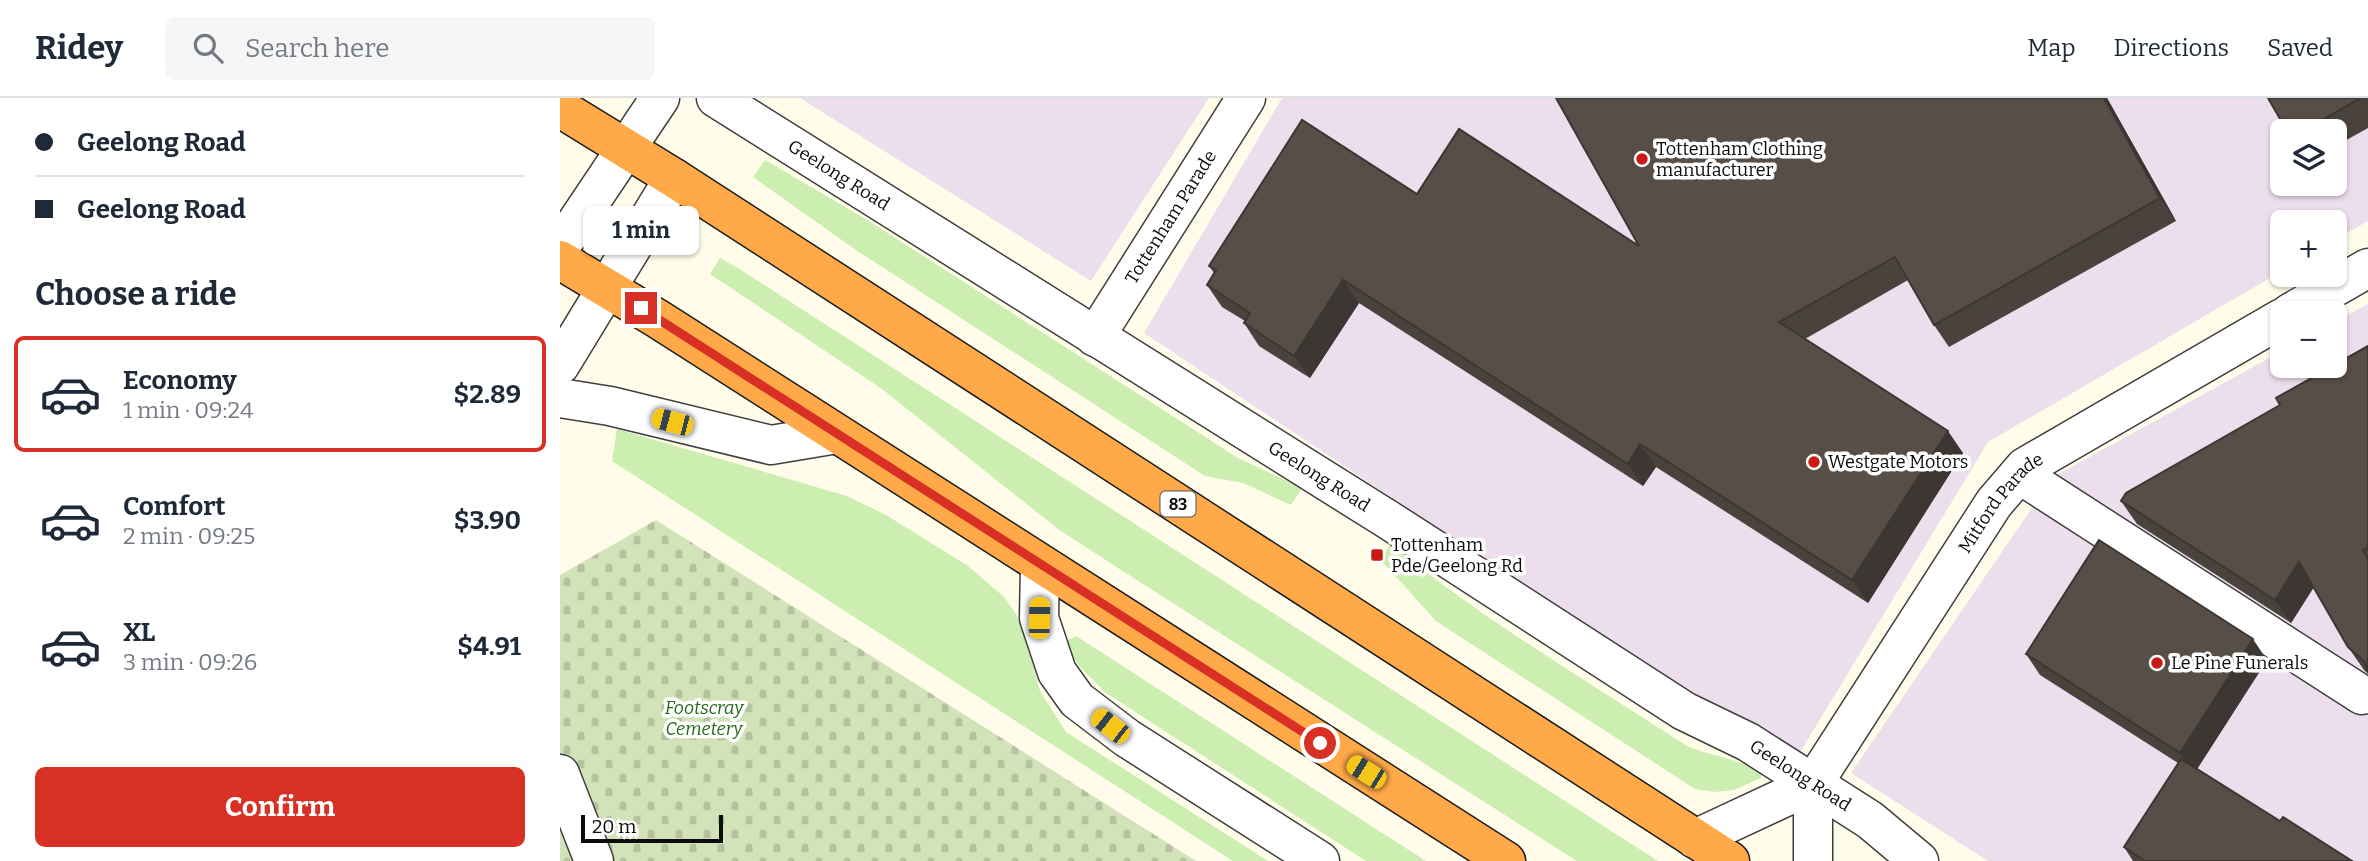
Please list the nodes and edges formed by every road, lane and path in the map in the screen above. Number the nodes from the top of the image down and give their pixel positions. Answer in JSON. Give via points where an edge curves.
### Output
{"nodes":[{"id":1,"x":660,"y":98,"type":"edge"},
{"id":2,"x":716,"y":98,"type":"edge"},
{"id":3,"x":1246,"y":98,"type":"edge"},
{"id":4,"x":560,"y":108,"type":"edge"},
{"id":5,"x":626,"y":149,"type":"junction"},
{"id":6,"x":674,"y":178,"type":"junction"},
{"id":7,"x":560,"y":247,"type":"edge"},
{"id":8,"x":560,"y":260,"type":"edge"},
{"id":9,"x":2368,"y":268,"type":"edge"},
{"id":10,"x":607,"y":287,"type":"junction"},
{"id":11,"x":2311,"y":301,"type":"edge"},
{"id":12,"x":2270,"y":325,"type":"edge"},
{"id":13,"x":1095,"y":337,"type":"junction"},
{"id":14,"x":560,"y":365,"type":"edge"},
{"id":15,"x":560,"y":398,"type":"edge"},
{"id":16,"x":836,"y":434,"type":"junction"},
{"id":17,"x":2019,"y":474,"type":"junction"},
{"id":18,"x":1040,"y":565,"type":"junction"},
{"id":19,"x":2362,"y":695,"type":"dead end"},
{"id":20,"x":560,"y":774,"type":"edge"},
{"id":21,"x":1813,"y":784,"type":"junction"},
{"id":22,"x":1695,"y":839,"type":"junction"},
{"id":23,"x":594,"y":861,"type":"edge"},
{"id":24,"x":1320,"y":861,"type":"edge"},
{"id":25,"x":1506,"y":861,"type":"edge"},
{"id":26,"x":1730,"y":861,"type":"edge"},
{"id":27,"x":1813,"y":861,"type":"edge"},
{"id":28,"x":1919,"y":861,"type":"edge"}],
"edges":[{"from":1,"to":5,"type":"street"},
{"from":2,"to":13,"type":"street","name":"Geelong Road"},
{"from":3,"to":13,"type":"street","name":"Tottenham Parade"},
{"from":4,"to":5,"type":"highway","number":"83"},
{"from":5,"to":6,"type":"highway","number":"83"},
{"from":5,"to":7,"type":"street"},
{"from":6,"to":10,"type":"street"},
{"from":6,"to":22,"type":"highway","number":"83"},
{"from":8,"to":10,"type":"highway"},
{"from":9,"to":11,"type":"street"},
{"from":10,"to":14,"type":"street"},
{"from":10,"to":16,"type":"highway"},
{"from":12,"to":17,"type":"street","name":"Mitford Parade","via":[[2052,450]]},
{"from":13,"to":21,"type":"street","name":"Geelong Road","via":[[1684,711],[1748,742]]},
{"from":15,"to":16,"type":"street","via":[[771,445]]},
{"from":16,"to":18,"type":"highway"},
{"from":17,"to":19,"type":"street"},
{"from":17,"to":21,"type":"street","name":"Mitford Parade","via":[[1994,503]]},
{"from":18,"to":24,"type":"street","via":[[1039,618],[1057,672],[1077,700],[1127,738]]},
{"from":18,"to":25,"type":"highway"},
{"from":20,"to":23,"type":"street"},
{"from":21,"to":22,"type":"street"},
{"from":21,"to":27,"type":"street"},
{"from":21,"to":28,"type":"street","name":"Geelong Road","via":[[1870,820]]},
{"from":22,"to":26,"type":"highway","number":"83"}]}
